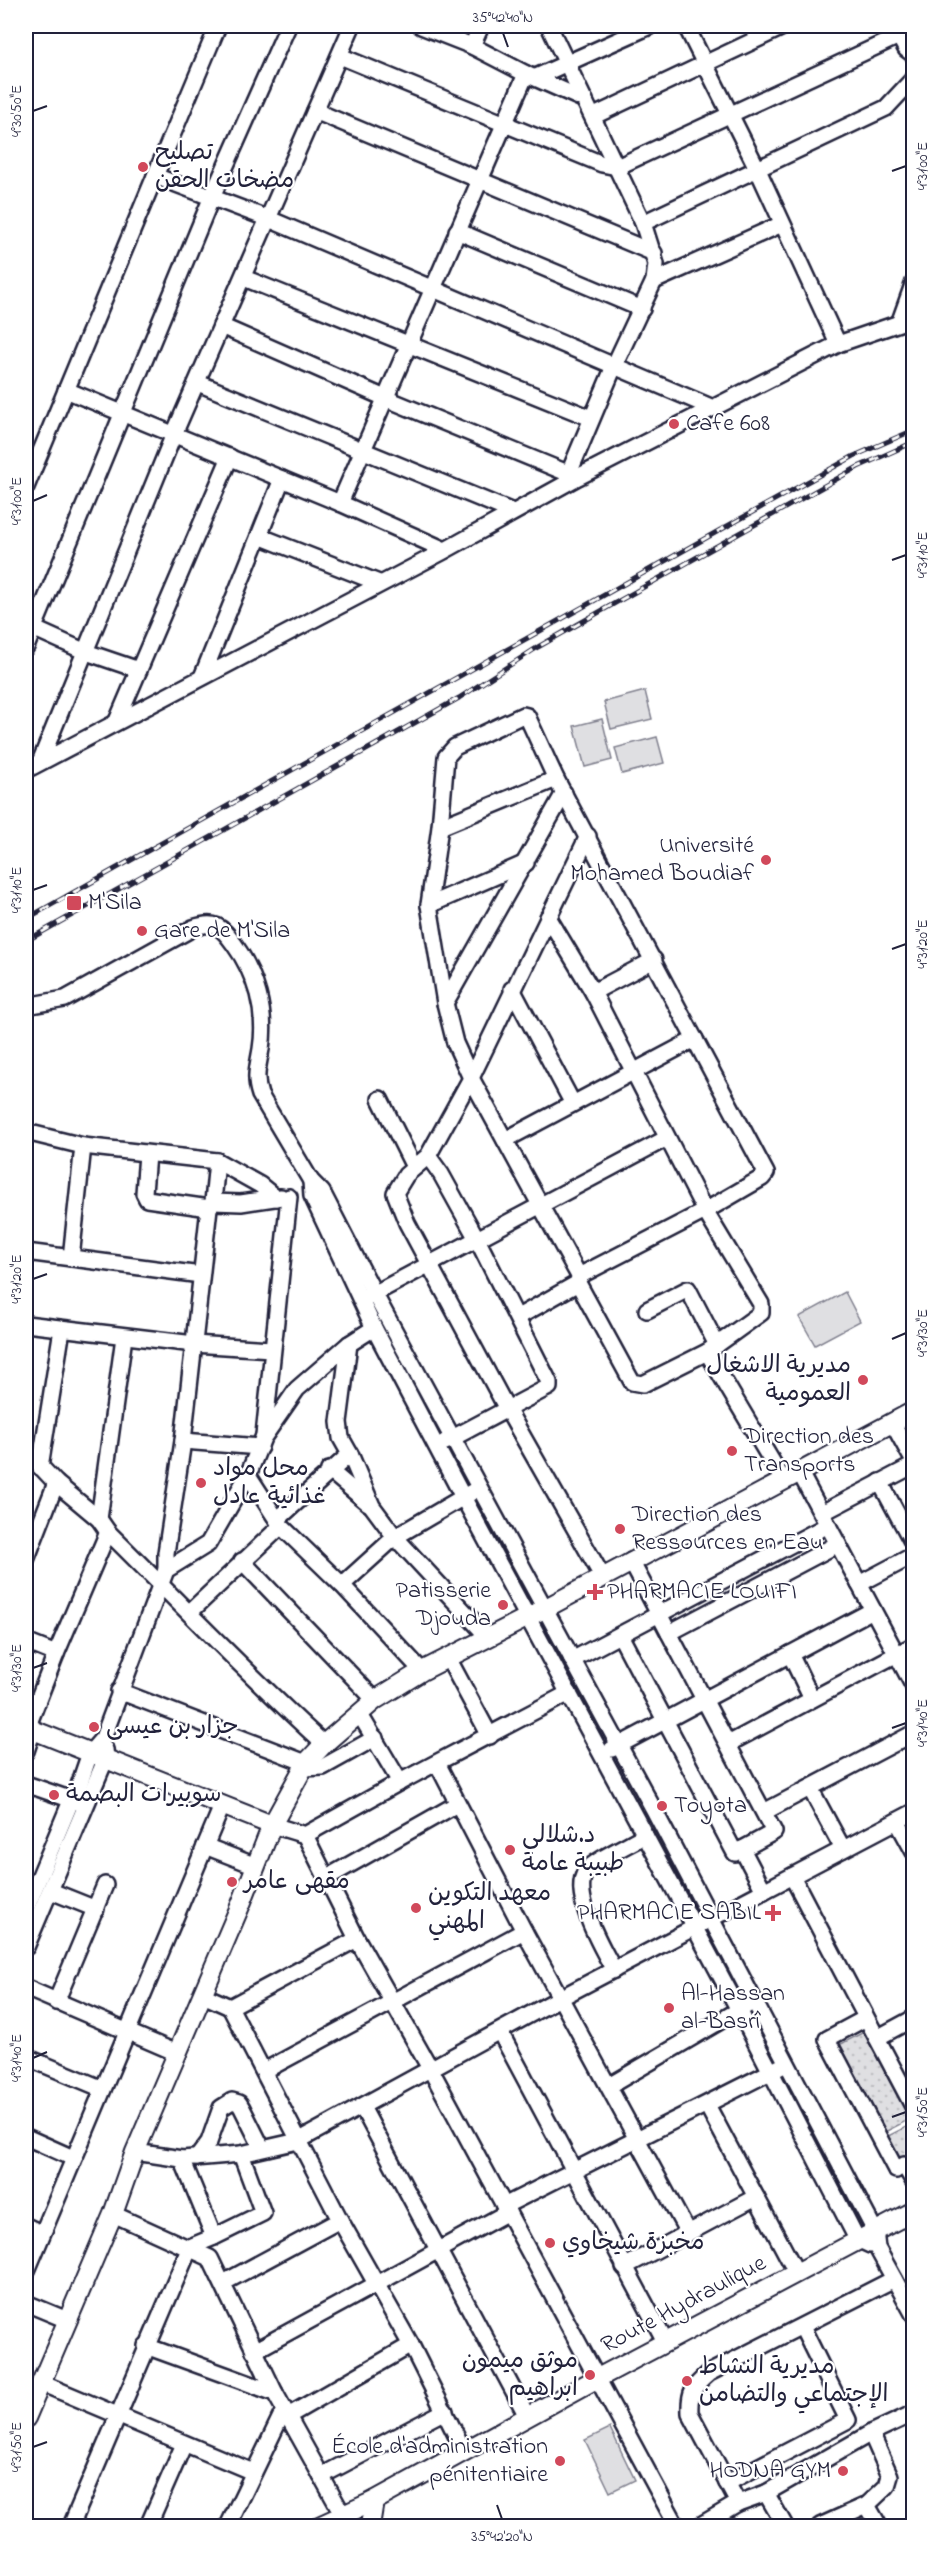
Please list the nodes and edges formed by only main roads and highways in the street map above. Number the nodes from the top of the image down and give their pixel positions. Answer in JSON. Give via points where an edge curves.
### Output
{"nodes":[{"id":1,"x":914,"y":1411,"type":"edge"},
{"id":2,"x":29,"y":1725,"type":"edge"},
{"id":3,"x":272,"y":1825,"type":"junction"},
{"id":4,"x":914,"y":2211,"type":"edge"},
{"id":5,"x":26,"y":2418,"type":"edge"},
{"id":6,"x":374,"y":2501,"type":"junction"},
{"id":7,"x":346,"y":2523,"type":"edge"},
{"id":8,"x":319,"y":2526,"type":"edge"},
{"id":9,"x":370,"y":2526,"type":"edge"}],
"edges":[{"from":1,"to":3,"type":"main road","via":[[487,1636],[375,1700],[305,1766]]},
{"from":2,"to":3,"type":"main road"},
{"from":3,"to":5,"type":"main road"},
{"from":4,"to":6,"type":"main road","name":"Route Hydraulique","via":[[876,2240],[857,2239]]},
{"from":6,"to":7,"type":"main road","name":"Route Hydraulique"},
{"from":6,"to":9,"type":"main road"},
{"from":7,"to":8,"type":"main road","name":"Route Hydraulique"}]}
